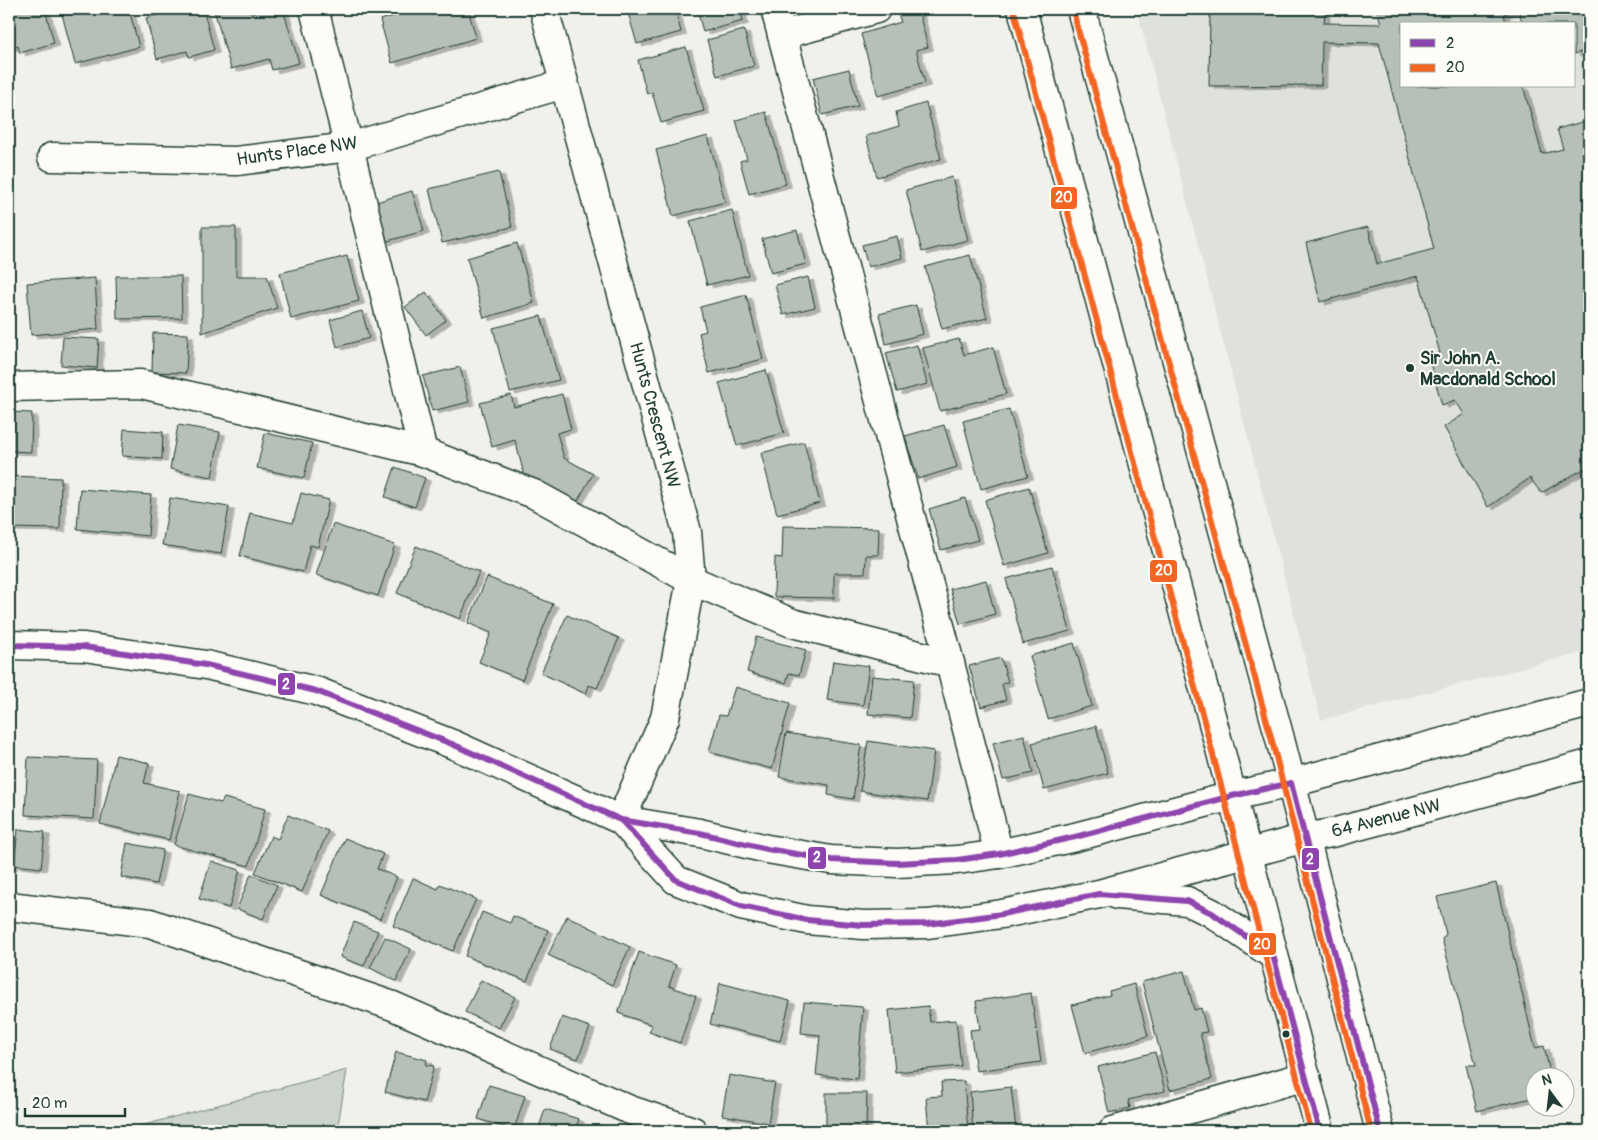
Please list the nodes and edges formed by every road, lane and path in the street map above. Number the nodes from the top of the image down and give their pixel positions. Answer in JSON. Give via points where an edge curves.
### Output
{"nodes":[{"id":1,"x":314,"y":9,"type":"edge"},
{"id":2,"x":544,"y":9,"type":"edge"},
{"id":3,"x":775,"y":9,"type":"edge"},
{"id":4,"x":876,"y":9,"type":"edge"},
{"id":5,"x":1022,"y":9,"type":"edge"},
{"id":6,"x":1081,"y":9,"type":"edge"},
{"id":7,"x":782,"y":35,"type":"junction"},
{"id":8,"x":564,"y":84,"type":"junction"},
{"id":9,"x":349,"y":147,"type":"junction"},
{"id":10,"x":52,"y":157,"type":"dead end"},
{"id":11,"x":9,"y":387,"type":"edge"},
{"id":12,"x":423,"y":452,"type":"junction"},
{"id":13,"x":691,"y":580,"type":"junction"},
{"id":14,"x":9,"y":645,"type":"edge"},
{"id":15,"x":950,"y":663,"type":"junction"},
{"id":16,"x":1589,"y":703,"type":"edge"},
{"id":17,"x":1589,"y":764,"type":"edge"},
{"id":18,"x":1291,"y":783,"type":"junction"},
{"id":19,"x":1232,"y":796,"type":"junction"},
{"id":20,"x":621,"y":820,"type":"junction"},
{"id":21,"x":1305,"y":838,"type":"junction"},
{"id":22,"x":1246,"y":853,"type":"junction"},
{"id":23,"x":999,"y":854,"type":"junction"},
{"id":24,"x":1098,"y":894,"type":"junction"},
{"id":25,"x":9,"y":906,"type":"edge"},
{"id":26,"x":1273,"y":955,"type":"junction"},
{"id":27,"x":1306,"y":1076,"type":"junction"},
{"id":28,"x":693,"y":1131,"type":"edge"},
{"id":29,"x":1113,"y":1131,"type":"edge"},
{"id":30,"x":1320,"y":1131,"type":"edge"},
{"id":31,"x":1380,"y":1131,"type":"edge"}],
"edges":[{"from":1,"to":9,"type":"main road"},
{"from":2,"to":8,"type":"main road","name":"Hunts Crescent NW"},
{"from":3,"to":7,"type":"main road"},
{"from":4,"to":7,"type":"main road"},
{"from":5,"to":19,"type":"main road"},
{"from":6,"to":18,"type":"main road"},
{"from":7,"to":15,"type":"main road"},
{"from":8,"to":9,"type":"main road","name":"Hunts Place NW"},
{"from":8,"to":13,"type":"main road","name":"Hunts Crescent NW","via":[[687,532]]},
{"from":9,"to":10,"type":"main road","name":"Hunts Place NW","via":[[236,160]]},
{"from":9,"to":12,"type":"main road"},
{"from":11,"to":12,"type":"main road","via":[[141,384]]},
{"from":12,"to":13,"type":"main road","via":[[534,494]]},
{"from":13,"to":15,"type":"main road","via":[[792,623]]},
{"from":13,"to":20,"type":"main road","name":"Hunts Crescent NW","via":[[665,718]]},
{"from":14,"to":20,"type":"main road","name":"64 Avenue NW","via":[[84,647],[206,665],[316,691],[452,744]]},
{"from":15,"to":23,"type":"main road"},
{"from":16,"to":18,"type":"main road","name":"64 Avenue NW"},
{"from":17,"to":21,"type":"main road","name":"64 Avenue NW"},
{"from":18,"to":19,"type":"main road","name":"64 Avenue NW"},
{"from":18,"to":21,"type":"main road"},
{"from":19,"to":22,"type":"main road"},
{"from":19,"to":23,"type":"main road","name":"64 Avenue NW"},
{"from":20,"to":23,"type":"main road","name":"64 Avenue NW","via":[[700,832],[767,849],[831,860],[897,863]]},
{"from":20,"to":24,"type":"main road","name":"64 Avenue NW","via":[[676,880],[741,906],[808,920],[863,925],[928,924],[1002,914]]},
{"from":21,"to":22,"type":"main road","name":"64 Avenue NW"},
{"from":21,"to":31,"type":"main road"},
{"from":22,"to":24,"type":"main road","name":"64 Avenue NW"},
{"from":22,"to":26,"type":"main road"},
{"from":24,"to":26,"type":"main road","via":[[1187,901],[1212,913]]},
{"from":25,"to":28,"type":"main road","via":[[150,923],[392,1006],[630,1110]]},
{"from":26,"to":27,"type":"main road"},
{"from":27,"to":29,"type":"main road"},
{"from":27,"to":30,"type":"main road"}]}
